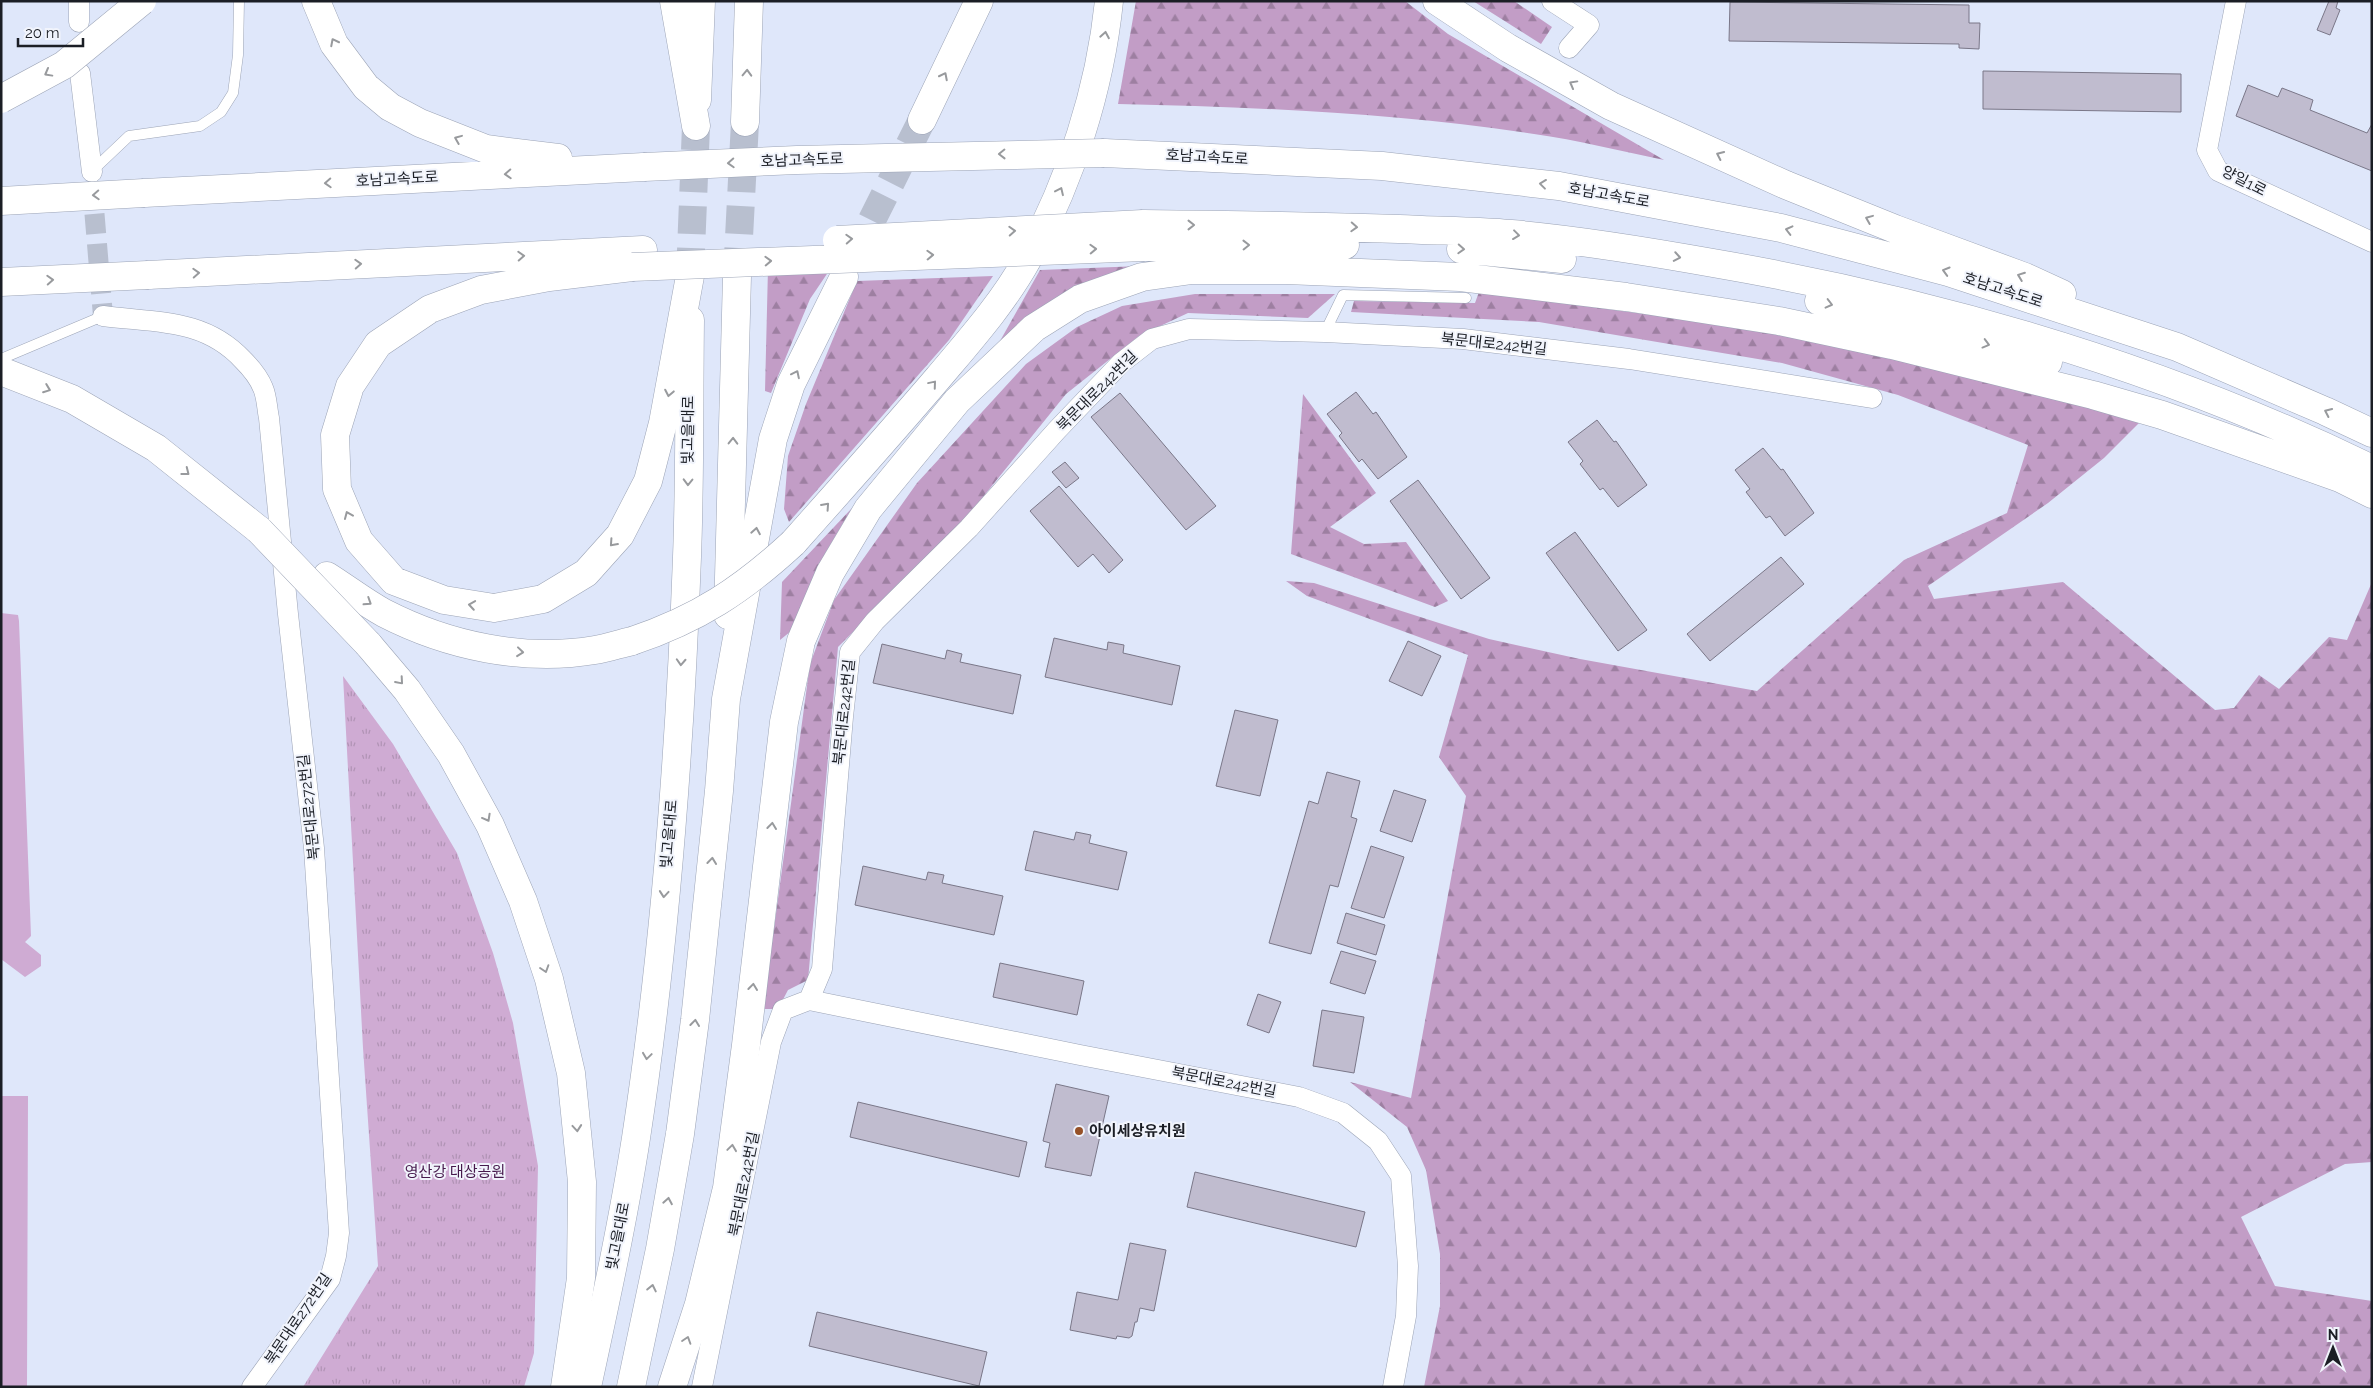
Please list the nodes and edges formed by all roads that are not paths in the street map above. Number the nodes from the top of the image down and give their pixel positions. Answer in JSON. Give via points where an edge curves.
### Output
{"nodes":[{"id":1,"x":79,"y":1,"type":"edge"},
{"id":2,"x":142,"y":1,"type":"edge"},
{"id":3,"x":239,"y":1,"type":"edge"},
{"id":4,"x":316,"y":1,"type":"edge"},
{"id":5,"x":674,"y":1,"type":"edge"},
{"id":6,"x":701,"y":1,"type":"edge"},
{"id":7,"x":750,"y":1,"type":"edge"},
{"id":8,"x":979,"y":1,"type":"edge"},
{"id":9,"x":1109,"y":1,"type":"edge"},
{"id":10,"x":1437,"y":1,"type":"edge"},
{"id":11,"x":1552,"y":1,"type":"edge"},
{"id":12,"x":2236,"y":1,"type":"edge"},
{"id":13,"x":79,"y":22,"type":"dead end"},
{"id":14,"x":1569,"y":48,"type":"dead end"},
{"id":15,"x":80,"y":73,"type":"dead end"},
{"id":16,"x":1,"y":99,"type":"edge"},
{"id":17,"x":922,"y":120,"type":"tunnel mouth"},
{"id":18,"x":745,"y":122,"type":"tunnel mouth"},
{"id":19,"x":644,"y":167,"type":"junction"},
{"id":20,"x":92,"y":172,"type":"joint"},
{"id":21,"x":1,"y":200,"type":"edge"},
{"id":22,"x":1144,"y":236,"type":"junction"},
{"id":23,"x":2372,"y":242,"type":"edge"},
{"id":24,"x":638,"y":258,"type":"junction"},
{"id":25,"x":737,"y":276,"type":"tunnel mouth"},
{"id":26,"x":844,"y":278,"type":"tunnel mouth"},
{"id":27,"x":1,"y":282,"type":"edge"},
{"id":28,"x":1466,"y":298,"type":"dead end"},
{"id":29,"x":103,"y":316,"type":"joint"},
{"id":30,"x":1324,"y":332,"type":"junction"},
{"id":31,"x":2177,"y":348,"type":"junction"},
{"id":32,"x":1,"y":359,"type":"edge"},
{"id":33,"x":1,"y":371,"type":"edge"},
{"id":34,"x":1872,"y":398,"type":"dead end"},
{"id":35,"x":2372,"y":433,"type":"edge"},
{"id":36,"x":2372,"y":469,"type":"edge"},
{"id":37,"x":2340,"y":478,"type":"junction"},
{"id":38,"x":2372,"y":494,"type":"edge"},
{"id":39,"x":259,"y":530,"type":"junction"},
{"id":40,"x":726,"y":699,"type":"junction"},
{"id":41,"x":809,"y":1000,"type":"junction"},
{"id":42,"x":252,"y":1387,"type":"edge"},
{"id":43,"x":565,"y":1387,"type":"edge"},
{"id":44,"x":587,"y":1387,"type":"edge"},
{"id":45,"x":631,"y":1387,"type":"edge"},
{"id":46,"x":672,"y":1387,"type":"edge"},
{"id":47,"x":702,"y":1387,"type":"edge"},
{"id":48,"x":1394,"y":1387,"type":"edge"}],
"edges":[{"from":1,"to":13,"type":"street"},
{"from":2,"to":16,"type":"main road","one_way":true,"bridge":true,"via":[[64,64]]},
{"from":3,"to":20,"type":"lane","via":[[238,55],[232,93],[221,112],[200,126],[128,136]]},
{"from":19,"to":4,"type":"main road","one_way":true,"via":[[486,149],[420,123],[390,107],[366,86],[334,44]]},
{"from":5,"to":6,"type":"main road","via":[[696,126]]},
{"from":18,"to":7,"type":"main road","one_way":true},
{"from":17,"to":8,"type":"main road","one_way":true},
{"from":39,"to":9,"type":"main road","one_way":true,"bridge":true,"via":[[384,613],[440,638],[488,649],[534,654],[594,650],[670,628],[713,606],[793,543],[975,334],[1005,295],[1027,259],[1065,180],[1094,90]]},
{"from":31,"to":10,"type":"main road","one_way":true,"via":[[2025,277],[1786,186],[1611,106],[1508,48]]},
{"from":11,"to":14,"type":"street","via":[[1589,25]]},
{"from":12,"to":23,"type":"street","name":"양일1로","via":[[2207,150],[2218,171]]},
{"from":15,"to":20,"type":"street"},
{"from":19,"to":21,"type":"main road","name":"호남고속도로","one_way":true,"bridge":true},
{"from":31,"to":19,"type":"main road","name":"호남고속도로","one_way":true,"bridge":true,"via":[[1948,272],[1781,228],[1559,186],[1382,166],[1104,153],[884,157]]},
{"from":24,"to":22,"type":"main road","one_way":true,"bridge":true},
{"from":22,"to":36,"type":"main road","one_way":true,"via":[[1317,225],[1510,234],[1634,249],[1770,273],[1898,300],[2012,331],[2172,383],[2307,437]]},
{"from":22,"to":37,"type":"main road","one_way":true,"via":[[1463,249],[1576,260],[1707,279],[1820,301],[2024,354],[2119,384],[2241,430]]},
{"from":27,"to":24,"type":"main road","one_way":true,"bridge":true},
{"from":24,"to":44,"type":"main road","name":"빛고을대로","via":[[480,290],[430,309],[378,344],[350,386],[335,435],[337,489],[359,541],[394,581],[444,600],[494,608],[543,599],[586,573],[620,535],[648,481],[663,423],[690,276],[687,557],[663,905],[636,1138]]},
{"from":40,"to":25,"type":"main road","one_way":true},
{"from":40,"to":26,"type":"main road","one_way":true,"via":[[773,439],[791,384]]},
{"from":28,"to":30,"type":"lane","via":[[1343,295]]},
{"from":29,"to":32,"type":"lane"},
{"from":29,"to":42,"type":"street","name":"북문대로272번길","via":[[175,323],[205,331],[229,345],[263,388],[269,418],[314,848],[339,1233],[330,1279]]},
{"from":30,"to":34,"type":"street","name":"북문대로242번길","via":[[1463,339],[1629,359]]},
{"from":30,"to":41,"type":"street","name":"북문대로242번길","via":[[1190,329],[1152,339],[1121,363],[969,528],[875,621],[850,652],[822,969]]},
{"from":35,"to":31,"type":"main road","name":"호남고속도로","one_way":true},
{"from":33,"to":39,"type":"main road","one_way":true,"via":[[72,399],[156,448]]},
{"from":37,"to":38,"type":"main road"},
{"from":46,"to":37,"type":"main road","one_way":true,"via":[[699,1304],[727,1188],[784,722],[801,640],[830,573],[868,509],[958,401],[1034,328],[1080,300],[1142,277],[1192,270],[1460,277],[1626,297],[1779,321],[1892,345],[2093,395],[2162,415]]},
{"from":39,"to":43,"type":"main road","one_way":true,"bridge":true,"via":[[368,644],[413,698],[451,754],[486,817],[523,901],[549,979],[572,1073],[582,1182],[581,1278]]},
{"from":45,"to":40,"type":"main road","one_way":true,"via":[[660,1249],[690,1058]]},
{"from":41,"to":47,"type":"street","name":"북문대로242번길","via":[[783,1010],[772,1042]]},
{"from":41,"to":48,"type":"street","name":"북문대로242번길","via":[[1299,1097],[1343,1113],[1378,1141],[1401,1176],[1408,1257],[1406,1308]]}]}
